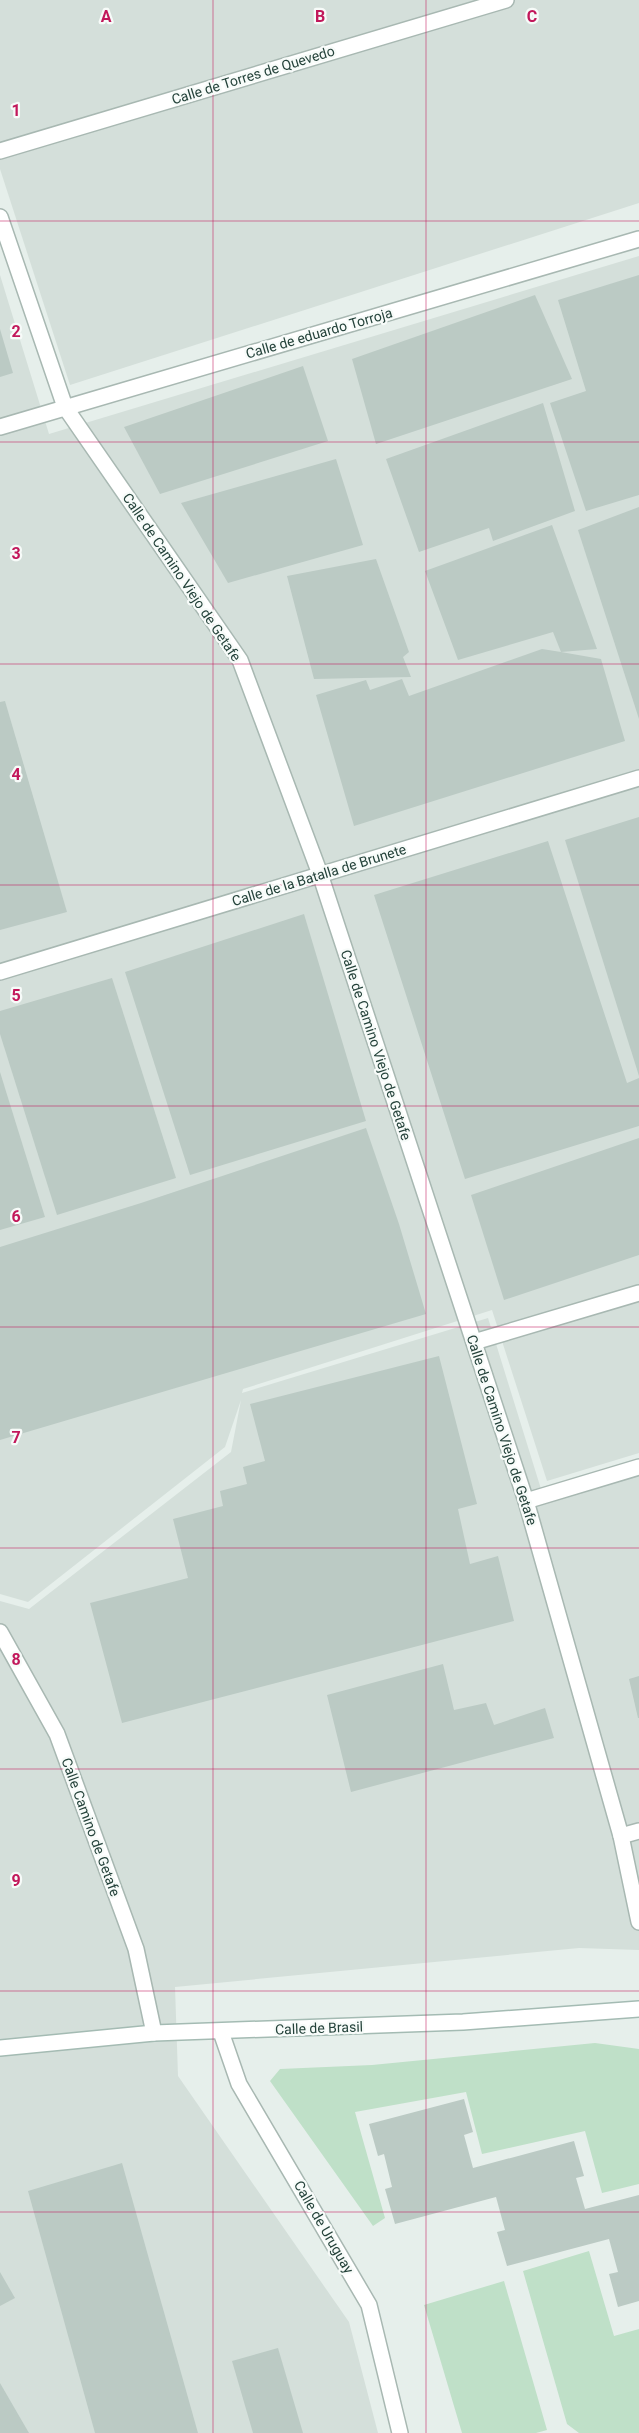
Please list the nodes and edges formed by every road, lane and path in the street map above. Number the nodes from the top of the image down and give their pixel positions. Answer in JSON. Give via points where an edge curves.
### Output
{"nodes":[{"id":1,"x":506,"y":0,"type":"edge"},
{"id":2,"x":0,"y":151,"type":"edge"},
{"id":3,"x":0,"y":217,"type":"edge"},
{"id":4,"x":639,"y":239,"type":"edge"},
{"id":5,"x":65,"y":407,"type":"junction"},
{"id":6,"x":0,"y":426,"type":"edge"},
{"id":7,"x":639,"y":778,"type":"edge"},
{"id":8,"x":320,"y":874,"type":"junction"},
{"id":9,"x":0,"y":972,"type":"edge"},
{"id":10,"x":639,"y":1293,"type":"edge"},
{"id":11,"x":474,"y":1342,"type":"junction"},
{"id":12,"x":639,"y":1467,"type":"edge"},
{"id":13,"x":526,"y":1501,"type":"junction"},
{"id":14,"x":0,"y":1632,"type":"edge"},
{"id":15,"x":639,"y":1831,"type":"edge"},
{"id":16,"x":621,"y":1836,"type":"junction"},
{"id":17,"x":639,"y":1922,"type":"edge"},
{"id":18,"x":639,"y":2009,"type":"edge"},
{"id":19,"x":222,"y":2032,"type":"junction"},
{"id":20,"x":154,"y":2033,"type":"junction"},
{"id":21,"x":0,"y":2048,"type":"edge"},
{"id":22,"x":400,"y":2433,"type":"edge"}],
"edges":[{"from":1,"to":2,"type":"street","name":"Calle de Torres de Quevedo"},
{"from":3,"to":5,"type":"street","name":"Calle de Camino Viejo de Getafe"},
{"from":4,"to":5,"type":"street","name":"Calle de eduardo Torroja"},
{"from":5,"to":6,"type":"street","name":"Calle de eduardo Torroja"},
{"from":5,"to":8,"type":"street","name":"Calle de Camino Viejo de Getafe","via":[[240,660]]},
{"from":7,"to":8,"type":"street","name":"Calle de la Batalla de Brunete"},
{"from":8,"to":9,"type":"street","name":"Calle de la Batalla de Brunete"},
{"from":8,"to":11,"type":"street","name":"Calle de Camino Viejo de Getafe"},
{"from":10,"to":11,"type":"street"},
{"from":11,"to":13,"type":"street","name":"Calle de Camino Viejo de Getafe"},
{"from":12,"to":13,"type":"street"},
{"from":13,"to":16,"type":"street","name":"Calle de Camino Viejo de Getafe"},
{"from":14,"to":20,"type":"street","name":"Calle Camino de Getafe","via":[[57,1734],[136,1949]]},
{"from":15,"to":16,"type":"street"},
{"from":16,"to":17,"type":"street","name":"Calle de Camino Viejo de Getafe"},
{"from":18,"to":19,"type":"street","name":"Calle de Brasil","via":[[463,2022]]},
{"from":19,"to":20,"type":"street","name":"Calle de Brasil"},
{"from":19,"to":22,"type":"street","name":"Calle de Uruguay","via":[[239,2084],[368,2305]]},
{"from":20,"to":21,"type":"street","name":"Calle de Brasil"}]}
